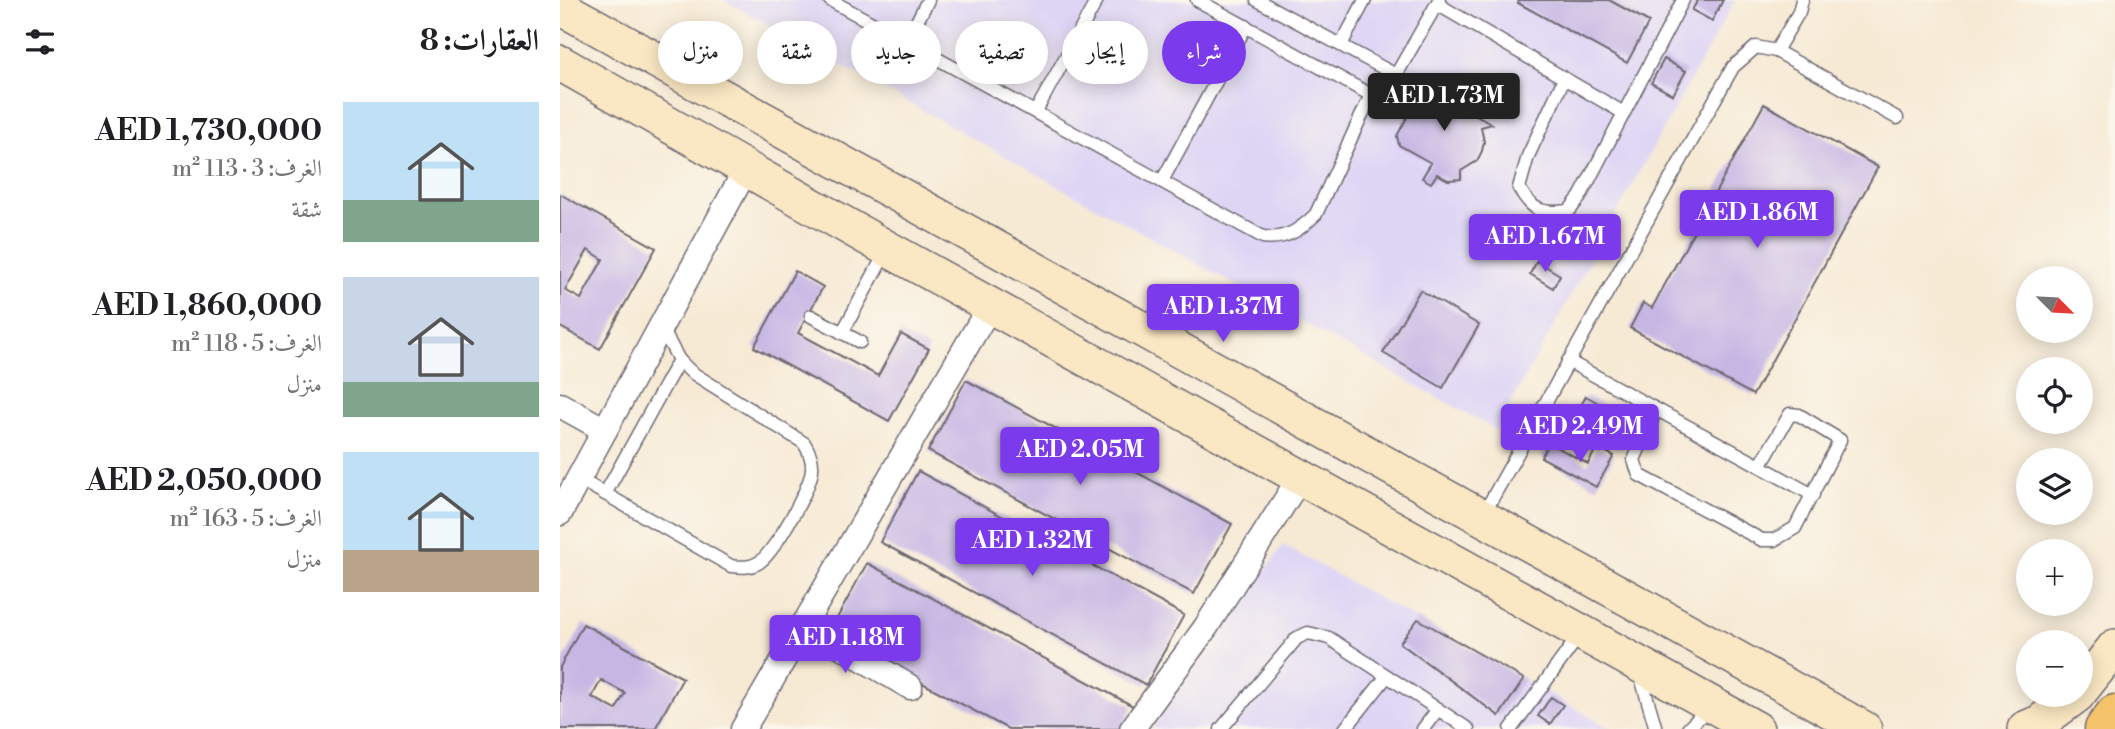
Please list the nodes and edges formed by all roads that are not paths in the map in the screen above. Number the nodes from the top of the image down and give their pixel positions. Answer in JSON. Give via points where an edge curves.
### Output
{"nodes":[{"id":1,"x":830,"y":0,"type":"edge"},
{"id":2,"x":928,"y":0,"type":"edge"},
{"id":3,"x":1097,"y":0,"type":"edge"},
{"id":4,"x":1197,"y":0,"type":"edge"},
{"id":5,"x":1257,"y":0,"type":"edge"},
{"id":6,"x":1365,"y":0,"type":"edge"},
{"id":7,"x":1683,"y":0,"type":"edge"},
{"id":8,"x":1802,"y":0,"type":"edge"},
{"id":9,"x":1438,"y":2,"type":"edge"},
{"id":10,"x":569,"y":9,"type":"edge"},
{"id":11,"x":869,"y":21,"type":"edge"},
{"id":12,"x":917,"y":21,"type":"edge"},
{"id":13,"x":1237,"y":21,"type":"edge"},
{"id":14,"x":1246,"y":26,"type":"edge"},
{"id":15,"x":1340,"y":45,"type":"junction"},
{"id":16,"x":1776,"y":51,"type":"junction"},
{"id":17,"x":941,"y":60,"type":"edge"},
{"id":18,"x":560,"y":63,"type":"edge"},
{"id":19,"x":1396,"y":75,"type":"junction"},
{"id":20,"x":1564,"y":79,"type":"junction"},
{"id":21,"x":1215,"y":84,"type":"edge"},
{"id":22,"x":1371,"y":95,"type":"junction"},
{"id":23,"x":1036,"y":111,"type":"junction"},
{"id":24,"x":1622,"y":112,"type":"junction"},
{"id":25,"x":1897,"y":118,"type":"dead end"},
{"id":26,"x":746,"y":169,"type":"junction"},
{"id":27,"x":1162,"y":181,"type":"junction"},
{"id":28,"x":888,"y":249,"type":"junction"},
{"id":29,"x":990,"y":306,"type":"junction"},
{"id":30,"x":811,"y":316,"type":"dead end"},
{"id":31,"x":661,"y":327,"type":"junction"},
{"id":32,"x":842,"y":333,"type":"junction"},
{"id":33,"x":860,"y":342,"type":"dead end"},
{"id":34,"x":679,"y":360,"type":"junction"},
{"id":35,"x":1568,"y":361,"type":"junction"},
{"id":36,"x":560,"y":405,"type":"edge"},
{"id":37,"x":1656,"y":410,"type":"junction"},
{"id":38,"x":605,"y":430,"type":"junction"},
{"id":39,"x":1760,"y":466,"type":"junction"},
{"id":40,"x":1301,"y":476,"type":"junction"},
{"id":41,"x":579,"y":478,"type":"junction"},
{"id":42,"x":605,"y":494,"type":"junction"},
{"id":43,"x":1814,"y":495,"type":"junction"},
{"id":44,"x":560,"y":513,"type":"edge"},
{"id":45,"x":1481,"y":519,"type":"junction"},
{"id":46,"x":804,"y":624,"type":"junction"},
{"id":47,"x":1582,"y":632,"type":"junction"},
{"id":48,"x":2115,"y":647,"type":"edge"},
{"id":49,"x":1636,"y":663,"type":"junction"},
{"id":50,"x":2093,"y":675,"type":"edge"},
{"id":51,"x":1387,"y":676,"type":"junction"},
{"id":52,"x":910,"y":687,"type":"dead end"},
{"id":53,"x":1712,"y":704,"type":"junction"},
{"id":54,"x":2059,"y":707,"type":"edge"},
{"id":55,"x":1438,"y":709,"type":"junction"},
{"id":56,"x":2115,"y":714,"type":"edge"},
{"id":57,"x":743,"y":729,"type":"edge"},
{"id":58,"x":1132,"y":729,"type":"edge"},
{"id":59,"x":1221,"y":729,"type":"edge"},
{"id":60,"x":1345,"y":729,"type":"edge"},
{"id":61,"x":1423,"y":729,"type":"edge"},
{"id":62,"x":1468,"y":729,"type":"edge"},
{"id":63,"x":1511,"y":729,"type":"edge"},
{"id":64,"x":1656,"y":729,"type":"edge"},
{"id":65,"x":1688,"y":729,"type":"edge"},
{"id":66,"x":1756,"y":729,"type":"edge"},
{"id":67,"x":1864,"y":729,"type":"edge"},
{"id":68,"x":2025,"y":729,"type":"edge"},
{"id":69,"x":2104,"y":729,"type":"edge"}],
"edges":[{"from":1,"to":11,"type":"lane"},
{"from":2,"to":12,"type":"lane"},
{"from":3,"to":23,"type":"lane"},
{"from":4,"to":13,"type":"lane"},
{"from":5,"to":15,"type":"lane"},
{"from":6,"to":15,"type":"lane"},
{"from":7,"to":24,"type":"lane"},
{"from":8,"to":16,"type":"lane"},
{"from":9,"to":19,"type":"lane"},
{"from":9,"to":20,"type":"lane"},
{"from":10,"to":45,"type":"main road"},
{"from":14,"to":22,"type":"lane"},
{"from":15,"to":19,"type":"lane"},
{"from":16,"to":25,"type":"lane"},
{"from":16,"to":35,"type":"lane","via":[[1756,47],[1733,67]]},
{"from":17,"to":23,"type":"lane"},
{"from":18,"to":26,"type":"main road"},
{"from":19,"to":22,"type":"lane"},
{"from":20,"to":24,"type":"lane"},
{"from":20,"to":24,"type":"lane","via":[[1528,156],[1519,188],[1529,205],[1548,214],[1569,211]]},
{"from":21,"to":27,"type":"lane"},
{"from":22,"to":27,"type":"lane","via":[[1316,214],[1303,228],[1279,239],[1263,237]]},
{"from":23,"to":27,"type":"lane"},
{"from":26,"to":28,"type":"main road"},
{"from":26,"to":31,"type":"street"},
{"from":28,"to":29,"type":"main road"},
{"from":28,"to":32,"type":"lane"},
{"from":29,"to":40,"type":"main road"},
{"from":29,"to":46,"type":"street"},
{"from":30,"to":32,"type":"lane"},
{"from":31,"to":34,"type":"lane"},
{"from":31,"to":38,"type":"street"},
{"from":32,"to":33,"type":"lane"},
{"from":34,"to":42,"type":"lane"},
{"from":34,"to":42,"type":"lane","via":[[705,382],[804,443],[810,454],[810,481],[770,552],[746,567],[731,566]]},
{"from":35,"to":37,"type":"lane"},
{"from":35,"to":45,"type":"lane"},
{"from":36,"to":38,"type":"street"},
{"from":37,"to":39,"type":"lane"},
{"from":37,"to":43,"type":"lane","via":[[1634,460],[1639,475],[1750,537],[1774,540],[1785,536]]},
{"from":38,"to":41,"type":"street"},
{"from":39,"to":43,"type":"lane"},
{"from":39,"to":43,"type":"lane","via":[[1790,414],[1833,433],[1840,445]]},
{"from":40,"to":47,"type":"main road"},
{"from":40,"to":58,"type":"street","via":[[1206,627]]},
{"from":41,"to":42,"type":"lane"},
{"from":41,"to":44,"type":"street"},
{"from":45,"to":67,"type":"main road"},
{"from":46,"to":52,"type":"street"},
{"from":46,"to":57,"type":"street"},
{"from":47,"to":49,"type":"main road"},
{"from":47,"to":63,"type":"lane"},
{"from":48,"to":50,"type":"main road"},
{"from":49,"to":53,"type":"main road"},
{"from":49,"to":64,"type":"lane"},
{"from":51,"to":55,"type":"lane"},
{"from":51,"to":59,"type":"lane","via":[[1329,638],[1308,633],[1297,638]]},
{"from":51,"to":60,"type":"lane"},
{"from":53,"to":65,"type":"lane"},
{"from":53,"to":66,"type":"main road"},
{"from":54,"to":68,"type":"main road"},
{"from":55,"to":61,"type":"lane"},
{"from":55,"to":62,"type":"lane"},
{"from":56,"to":69,"type":"highway"}]}
